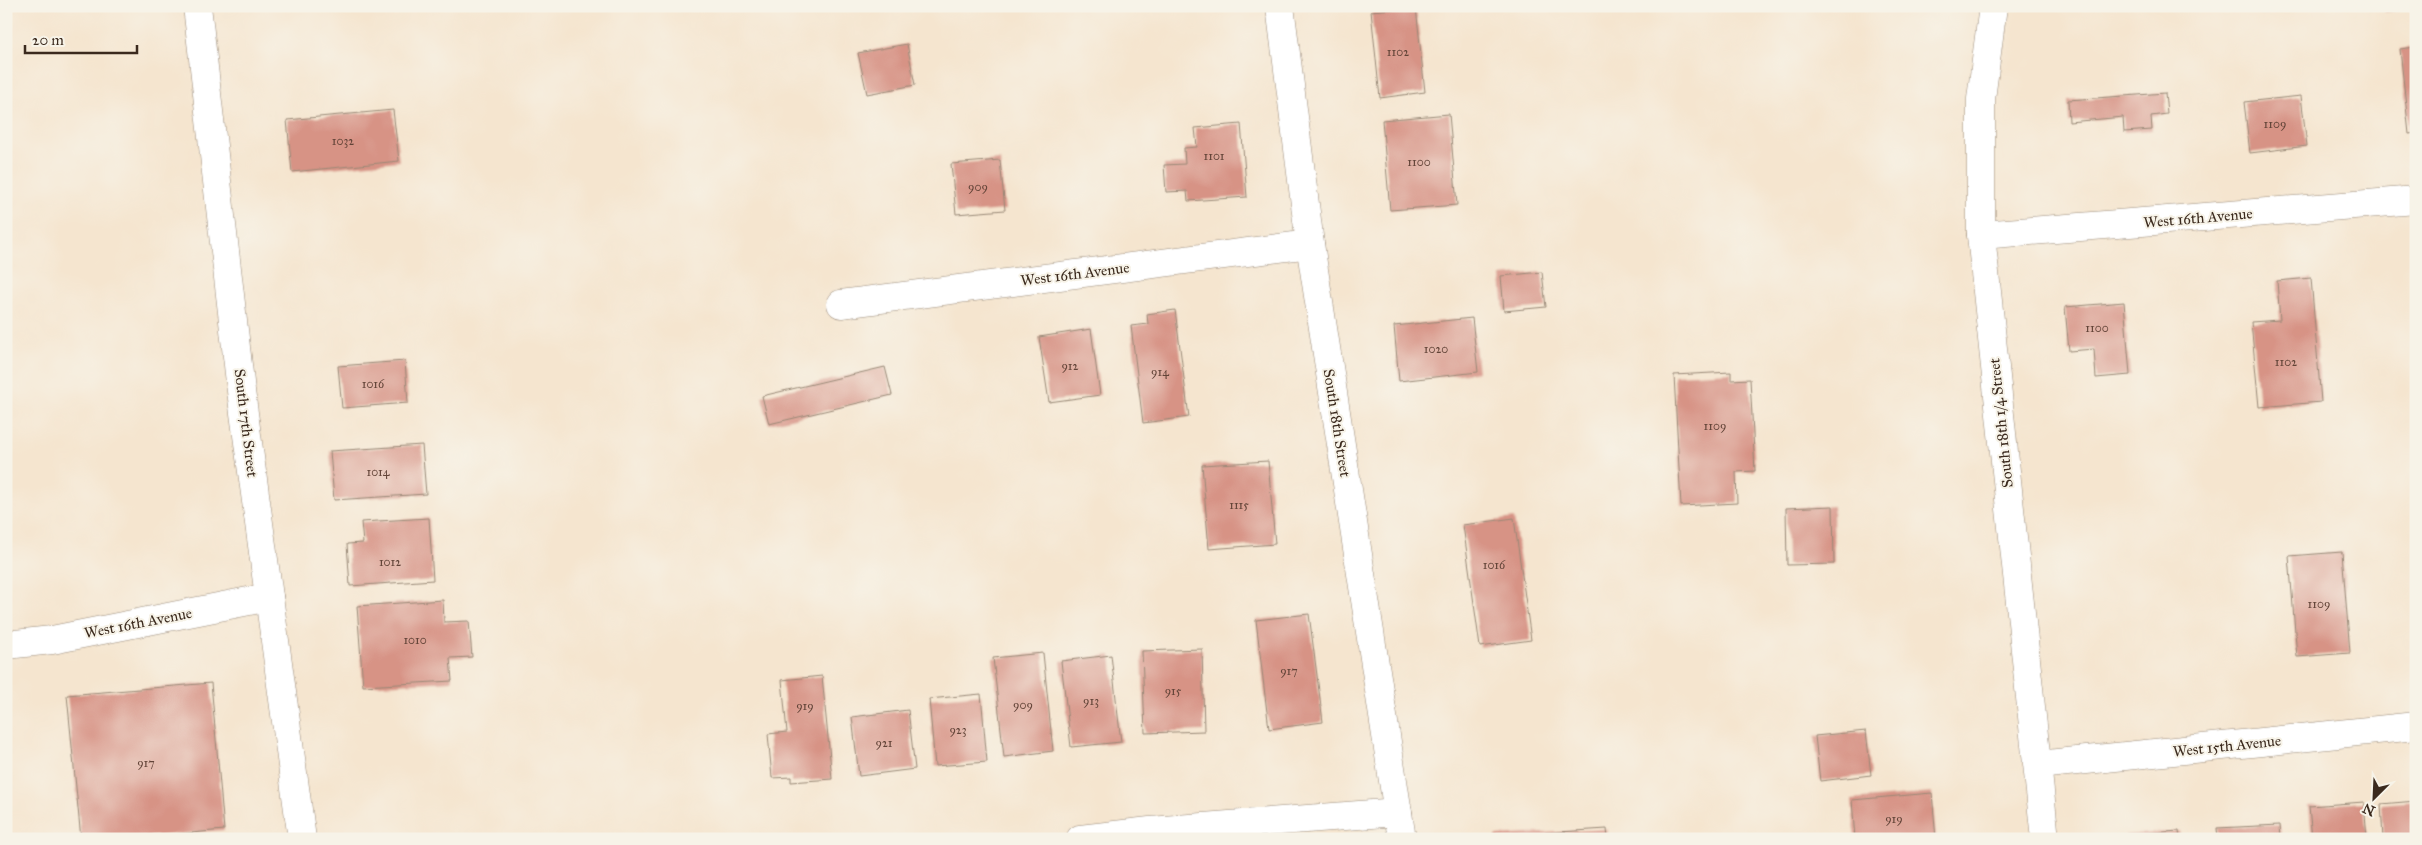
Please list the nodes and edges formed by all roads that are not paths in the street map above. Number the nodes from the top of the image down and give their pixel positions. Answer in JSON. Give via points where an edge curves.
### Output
{"nodes":[{"id":1,"x":197,"y":6,"type":"edge"},
{"id":2,"x":1280,"y":6,"type":"edge"},
{"id":3,"x":1993,"y":6,"type":"edge"},
{"id":4,"x":2416,"y":200,"type":"edge"},
{"id":5,"x":1981,"y":235,"type":"junction"},
{"id":6,"x":1310,"y":244,"type":"junction"},
{"id":7,"x":841,"y":304,"type":"dead end"},
{"id":8,"x":269,"y":597,"type":"junction"},
{"id":9,"x":6,"y":644,"type":"edge"},
{"id":10,"x":2416,"y":726,"type":"edge"},
{"id":11,"x":2038,"y":766,"type":"junction"},
{"id":12,"x":1398,"y":812,"type":"junction"},
{"id":13,"x":302,"y":839,"type":"edge"},
{"id":14,"x":1080,"y":839,"type":"edge"},
{"id":15,"x":1402,"y":839,"type":"edge"},
{"id":16,"x":2046,"y":839,"type":"edge"}],
"edges":[{"from":1,"to":8,"type":"street","name":"South 17th Street","via":[[241,391]]},
{"from":2,"to":6,"type":"street","name":"South 18th Street"},
{"from":3,"to":5,"type":"street","name":"South 18th 1/4 Street","via":[[1982,99]]},
{"from":4,"to":5,"type":"street","name":"West 16th Avenue"},
{"from":5,"to":11,"type":"street","name":"South 18th 1/4 Street"},
{"from":6,"to":7,"type":"street","name":"West 16th Avenue"},
{"from":6,"to":12,"type":"street","name":"South 18th Street"},
{"from":8,"to":9,"type":"street","name":"West 16th Avenue","via":[[52,640]]},
{"from":8,"to":13,"type":"street","name":"South 17th Street"},
{"from":10,"to":11,"type":"street","name":"West 15th Avenue"},
{"from":11,"to":16,"type":"street","name":"South 18th 1/4 Street"},
{"from":12,"to":14,"type":"street"},
{"from":12,"to":15,"type":"street","name":"South 18th Street"}]}
